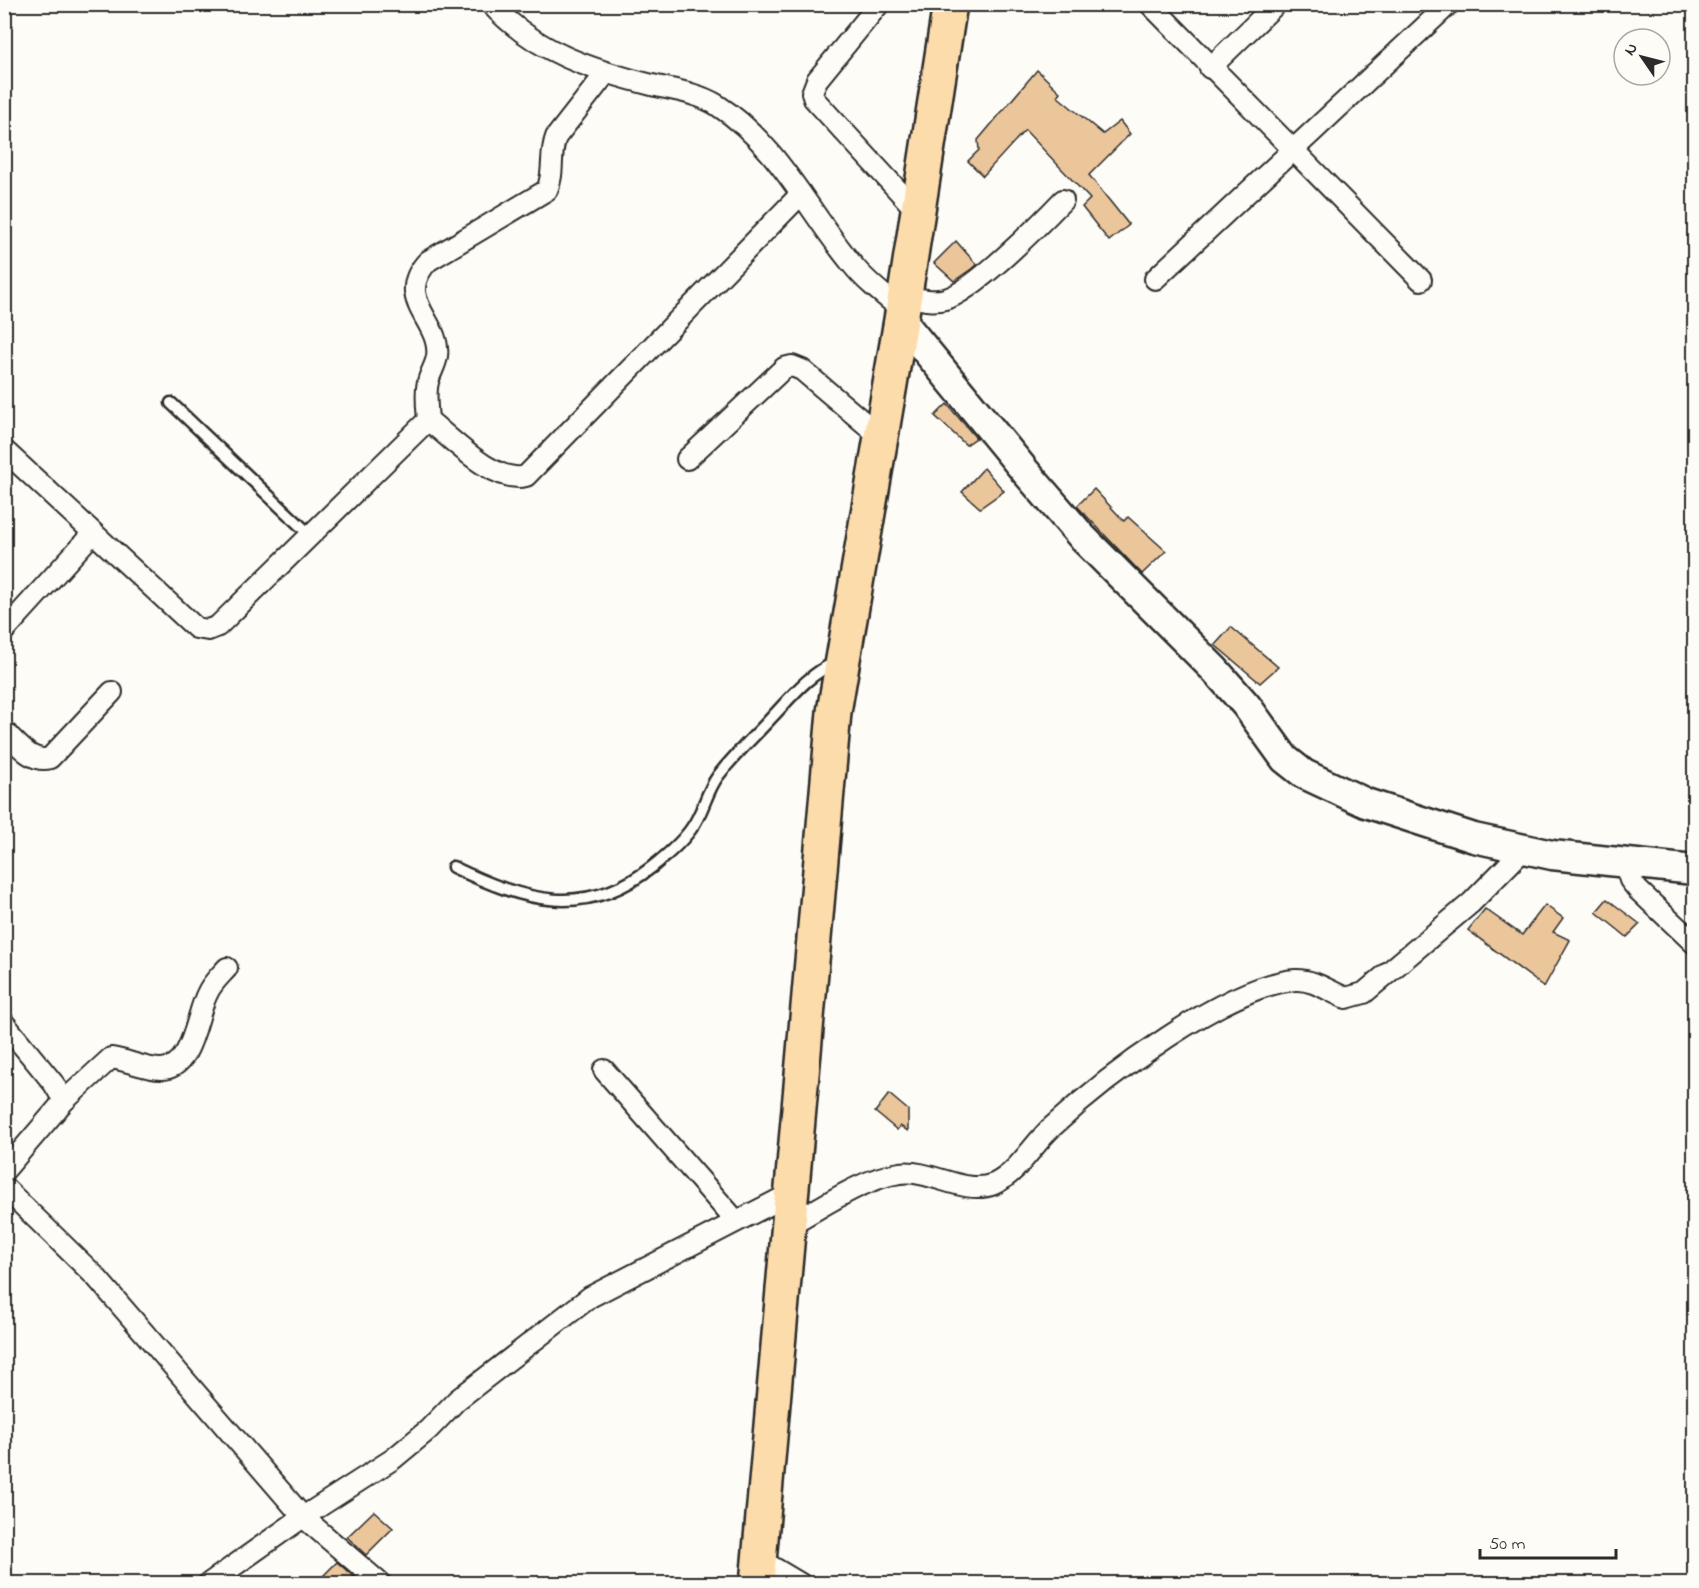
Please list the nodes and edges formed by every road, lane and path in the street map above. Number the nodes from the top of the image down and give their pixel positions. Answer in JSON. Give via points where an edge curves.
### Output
{"nodes":[{"id":1,"x":491,"y":4,"type":"edge"},
{"id":2,"x":879,"y":4,"type":"edge"},
{"id":3,"x":950,"y":4,"type":"edge"},
{"id":4,"x":1150,"y":4,"type":"edge"},
{"id":5,"x":1276,"y":4,"type":"edge"},
{"id":6,"x":1449,"y":4,"type":"edge"},
{"id":7,"x":1210,"y":68,"type":"junction"},
{"id":8,"x":606,"y":73,"type":"junction"},
{"id":9,"x":1293,"y":151,"type":"junction"},
{"id":10,"x":801,"y":194,"type":"junction"},
{"id":11,"x":1063,"y":200,"type":"dead end"},
{"id":12,"x":917,"y":211,"type":"junction"},
{"id":13,"x":1155,"y":279,"type":"dead end"},
{"id":14,"x":1421,"y":280,"type":"dead end"},
{"id":15,"x":902,"y":309,"type":"junction"},
{"id":16,"x":171,"y":403,"type":"dead end"},
{"id":17,"x":428,"y":420,"type":"junction"},
{"id":18,"x":881,"y":437,"type":"junction"},
{"id":19,"x":4,"y":450,"type":"edge"},
{"id":20,"x":687,"y":459,"type":"dead end"},
{"id":21,"x":93,"y":533,"type":"junction"},
{"id":22,"x":310,"y":535,"type":"junction"},
{"id":23,"x":4,"y":631,"type":"edge"},
{"id":24,"x":843,"y":660,"type":"junction"},
{"id":25,"x":112,"y":692,"type":"dead end"},
{"id":26,"x":4,"y":731,"type":"edge"},
{"id":27,"x":1524,"y":849,"type":"junction"},
{"id":28,"x":1625,"y":865,"type":"junction"},
{"id":29,"x":453,"y":867,"type":"dead end"},
{"id":30,"x":1695,"y":870,"type":"edge"},
{"id":31,"x":1695,"y":944,"type":"edge"},
{"id":32,"x":227,"y":968,"type":"dead end"},
{"id":33,"x":4,"y":1023,"type":"edge"},
{"id":34,"x":604,"y":1070,"type":"dead end"},
{"id":35,"x":64,"y":1101,"type":"junction"},
{"id":36,"x":4,"y":1171,"type":"edge"},
{"id":37,"x":4,"y":1186,"type":"edge"},
{"id":38,"x":792,"y":1193,"type":"junction"},
{"id":39,"x":736,"y":1221,"type":"junction"},
{"id":40,"x":789,"y":1225,"type":"junction"},
{"id":41,"x":303,"y":1517,"type":"junction"},
{"id":42,"x":758,"y":1571,"type":"edge"},
{"id":43,"x":208,"y":1584,"type":"edge"},
{"id":44,"x":381,"y":1584,"type":"edge"},
{"id":45,"x":801,"y":1584,"type":"edge"}],
"edges":[{"from":1,"to":8,"type":"street","via":[[545,48]]},
{"from":2,"to":12,"type":"street","via":[[817,80],[812,93]]},
{"from":3,"to":12,"type":"highway"},
{"from":4,"to":7,"type":"street"},
{"from":5,"to":7,"type":"street"},
{"from":6,"to":9,"type":"street"},
{"from":7,"to":9,"type":"street"},
{"from":8,"to":10,"type":"street","via":[[695,95],[717,105],[771,151]]},
{"from":8,"to":17,"type":"street","via":[[555,137],[553,178],[547,190],[421,268],[415,294],[437,356],[426,389]]},
{"from":9,"to":13,"type":"street"},
{"from":9,"to":14,"type":"street"},
{"from":10,"to":15,"type":"street","via":[[853,266]]},
{"from":10,"to":17,"type":"street","via":[[526,476],[516,479],[493,472]]},
{"from":11,"to":15,"type":"street","via":[[958,294]]},
{"from":12,"to":15,"type":"highway"},
{"from":15,"to":18,"type":"highway"},
{"from":15,"to":27,"type":"main road","via":[[1039,488],[1083,538],[1215,670],[1293,767],[1366,803],[1474,838]]},
{"from":16,"to":22,"type":"lane"},
{"from":17,"to":22,"type":"street"},
{"from":18,"to":20,"type":"street","via":[[802,370],[792,366],[784,368]]},
{"from":18,"to":24,"type":"highway"},
{"from":19,"to":21,"type":"street"},
{"from":21,"to":22,"type":"street","via":[[196,628],[208,630],[218,626]]},
{"from":21,"to":23,"type":"street"},
{"from":24,"to":29,"type":"lane","via":[[802,685],[717,777],[691,829],[667,855],[616,890],[591,899],[565,902],[530,898],[494,887]]},
{"from":24,"to":38,"type":"highway","via":[[834,712]]},
{"from":25,"to":26,"type":"street","via":[[50,758],[42,761]]},
{"from":27,"to":28,"type":"main road"},
{"from":27,"to":40,"type":"street","via":[[1471,903],[1364,993],[1346,998],[1320,985],[1296,980],[1234,999],[1204,1015],[1080,1100],[1039,1138],[1017,1166],[994,1183],[969,1186],[930,1175],[899,1173],[851,1192]]},
{"from":28,"to":30,"type":"main road"},
{"from":28,"to":31,"type":"street","via":[[1638,890]]},
{"from":32,"to":35,"type":"street","via":[[208,991],[195,1033],[180,1060],[159,1070],[111,1058]]},
{"from":33,"to":35,"type":"street"},
{"from":34,"to":39,"type":"street"},
{"from":35,"to":36,"type":"street"},
{"from":37,"to":41,"type":"street","via":[[96,1277]]},
{"from":38,"to":39,"type":"street"},
{"from":38,"to":40,"type":"highway"},
{"from":39,"to":41,"type":"street","via":[[580,1303],[457,1400],[393,1460]]},
{"from":40,"to":42,"type":"highway"},
{"from":41,"to":43,"type":"street"},
{"from":41,"to":44,"type":"street"},
{"from":42,"to":45,"type":"street"}]}
